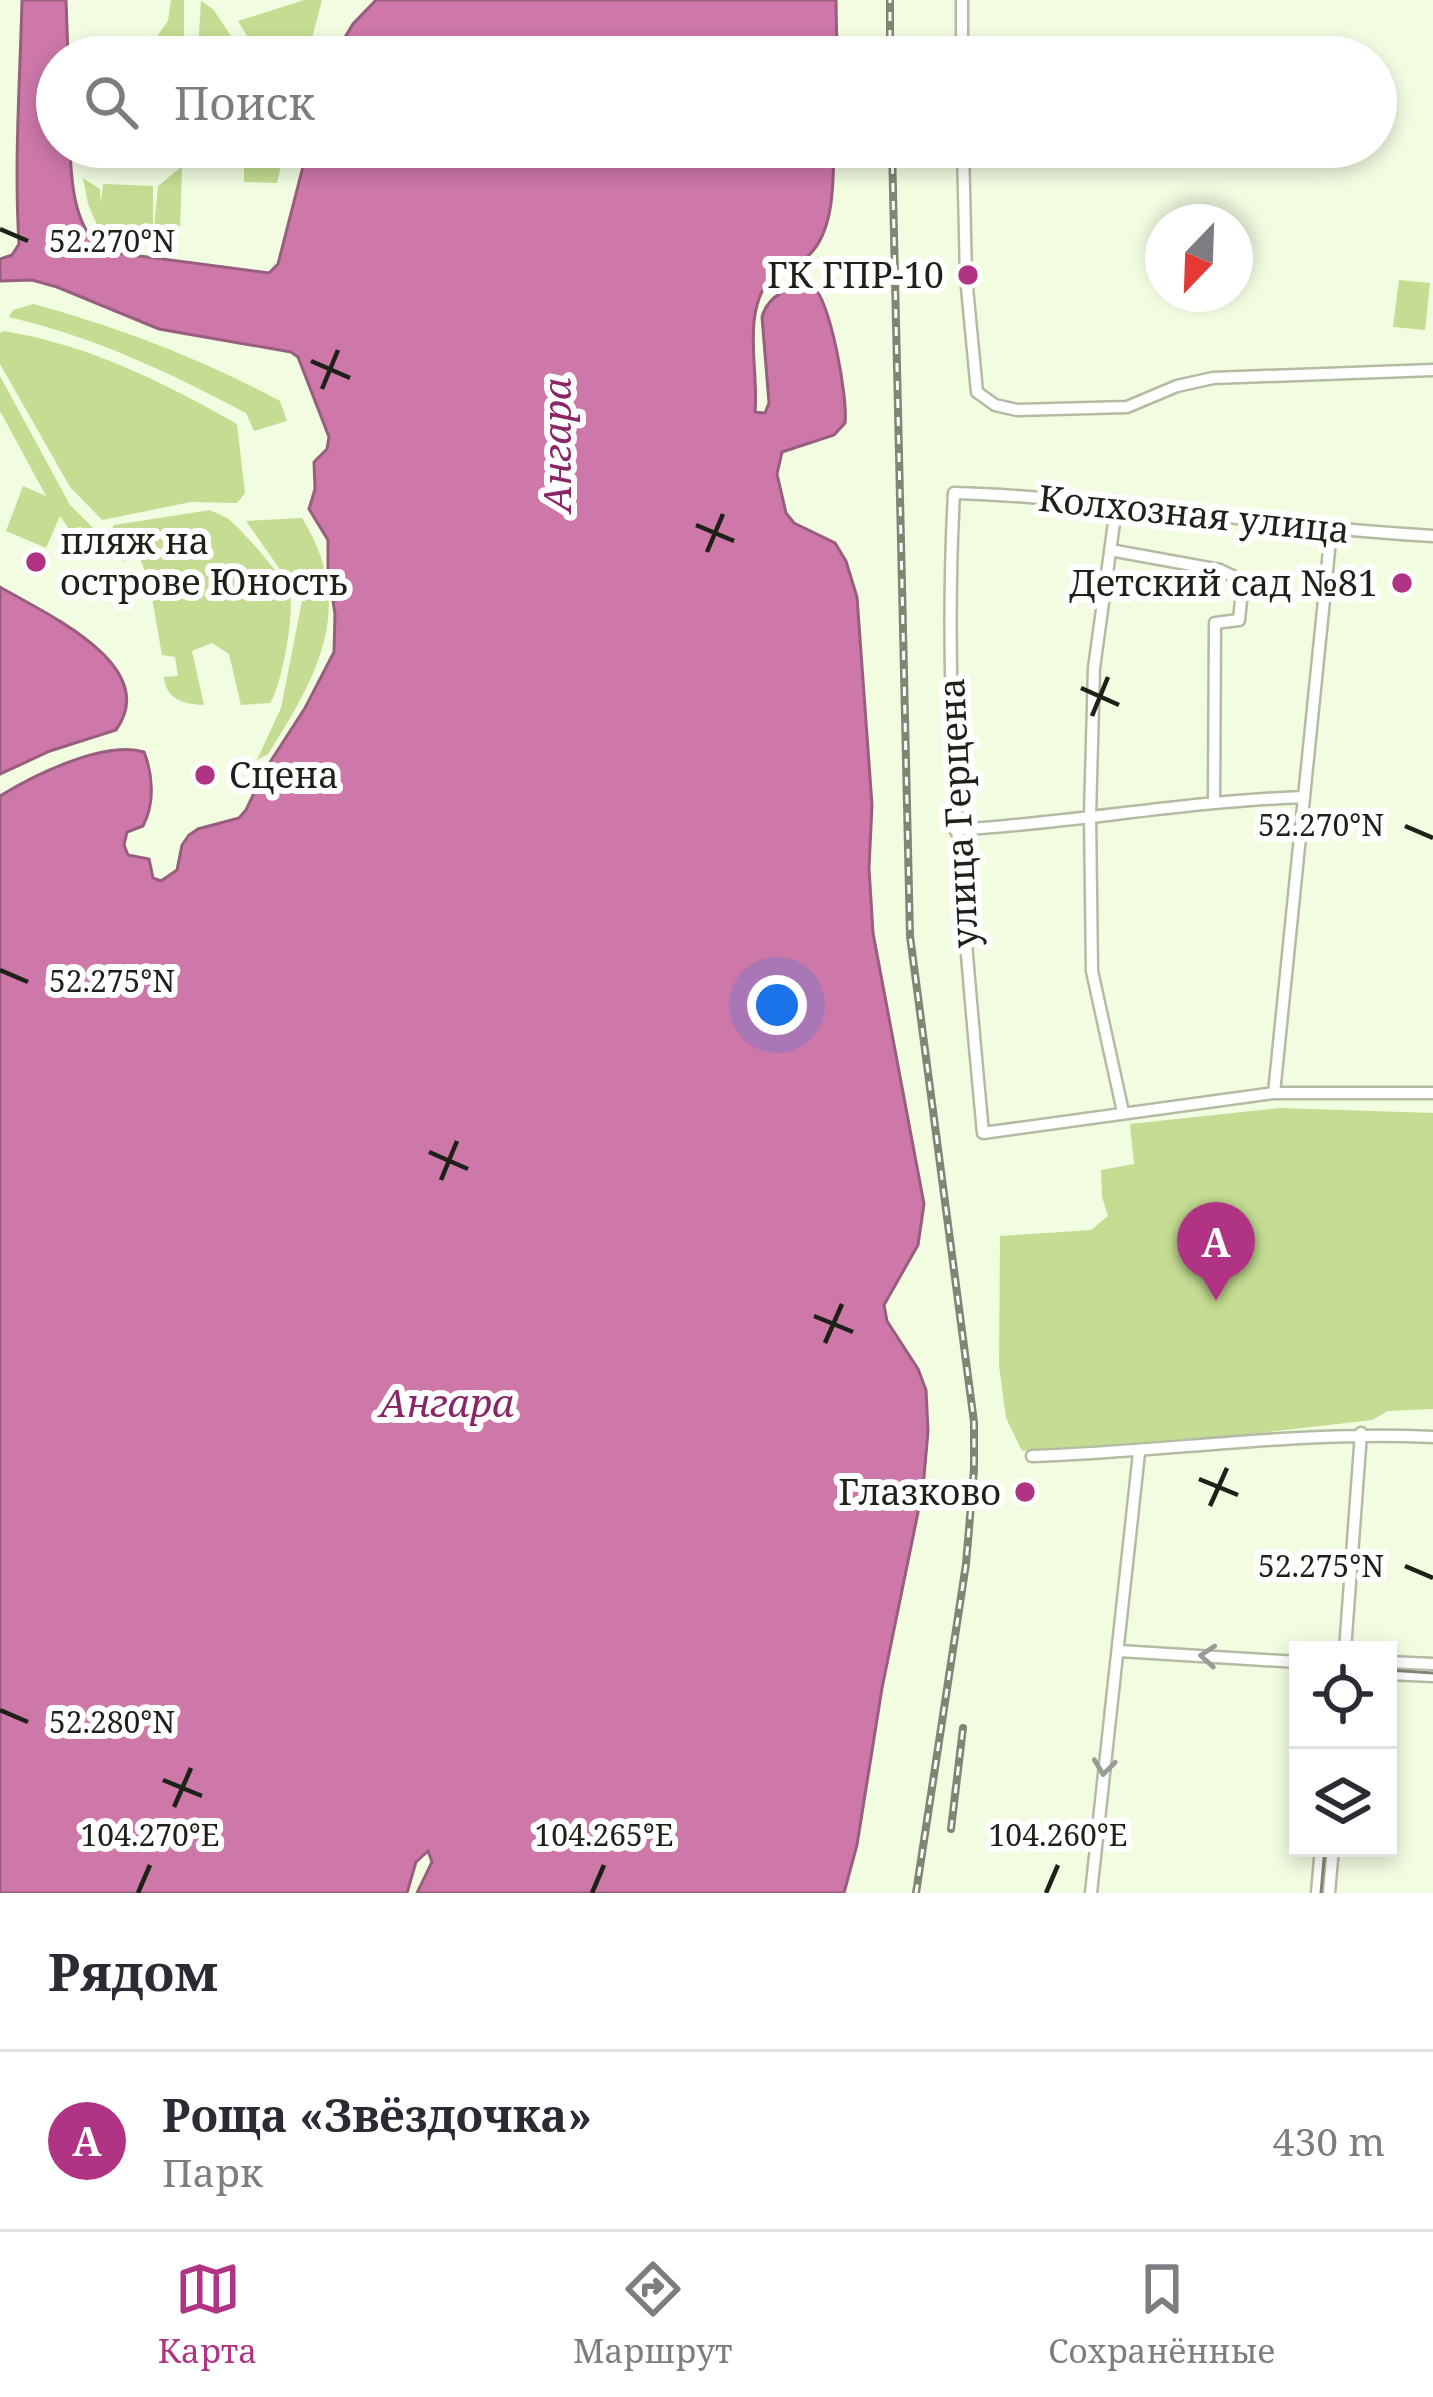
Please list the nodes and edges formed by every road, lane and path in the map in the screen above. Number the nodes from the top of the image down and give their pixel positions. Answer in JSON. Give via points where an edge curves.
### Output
{"nodes":[{"id":1,"x":962,"y":0,"type":"edge"},
{"id":2,"x":962,"y":36,"type":"edge"},
{"id":3,"x":963,"y":168,"type":"edge"},
{"id":4,"x":1433,"y":370,"type":"edge"},
{"id":5,"x":954,"y":493,"type":"joint"},
{"id":6,"x":1117,"y":501,"type":"junction"},
{"id":7,"x":1331,"y":530,"type":"junction"},
{"id":8,"x":1433,"y":536,"type":"edge"},
{"id":9,"x":1110,"y":550,"type":"junction"},
{"id":10,"x":1304,"y":797,"type":"junction"},
{"id":11,"x":1214,"y":800,"type":"junction"},
{"id":12,"x":1090,"y":816,"type":"junction"},
{"id":13,"x":955,"y":830,"type":"junction"},
{"id":14,"x":1274,"y":1093,"type":"junction"},
{"id":15,"x":1433,"y":1093,"type":"edge"},
{"id":16,"x":1123,"y":1112,"type":"junction"},
{"id":17,"x":1361,"y":1433,"type":"junction"},
{"id":18,"x":1433,"y":1437,"type":"edge"},
{"id":19,"x":1139,"y":1453,"type":"junction"},
{"id":20,"x":1032,"y":1456,"type":"dead end"},
{"id":21,"x":1346,"y":1641,"type":"edge"},
{"id":22,"x":1119,"y":1651,"type":"junction"},
{"id":23,"x":1289,"y":1661,"type":"edge"},
{"id":24,"x":1397,"y":1662,"type":"edge"},
{"id":25,"x":1433,"y":1664,"type":"edge"},
{"id":26,"x":1397,"y":1674,"type":"edge"},
{"id":27,"x":1433,"y":1676,"type":"edge"},
{"id":28,"x":1320,"y":1857,"type":"edge"},
{"id":29,"x":1332,"y":1857,"type":"edge"},
{"id":30,"x":1091,"y":1893,"type":"edge"},
{"id":31,"x":1317,"y":1893,"type":"edge"},
{"id":32,"x":1329,"y":1893,"type":"edge"}],
"edges":[{"from":1,"to":2,"type":"street"},
{"from":3,"to":4,"type":"street","via":[[977,392],[995,405],[1127,407],[1213,379]]},
{"from":5,"to":6,"type":"street","name":"Колхозная улица"},
{"from":5,"to":13,"type":"street","name":"улица Герцена","via":[[948,621]]},
{"from":6,"to":7,"type":"street","name":"Колхозная улица"},
{"from":6,"to":9,"type":"street"},
{"from":7,"to":8,"type":"street","name":"Колхозная улица"},
{"from":7,"to":10,"type":"street"},
{"from":9,"to":11,"type":"street","via":[[1243,580],[1239,620],[1215,623]]},
{"from":9,"to":12,"type":"street","via":[[1094,668]]},
{"from":10,"to":11,"type":"street"},
{"from":10,"to":14,"type":"street"},
{"from":11,"to":12,"type":"street"},
{"from":12,"to":13,"type":"street"},
{"from":12,"to":16,"type":"street","via":[[1092,971]]},
{"from":13,"to":16,"type":"street","name":"улица Герцена","via":[[983,1133]]},
{"from":14,"to":15,"type":"street"},
{"from":14,"to":16,"type":"street"},
{"from":17,"to":18,"type":"street"},
{"from":17,"to":19,"type":"street"},
{"from":17,"to":21,"type":"street"},
{"from":19,"to":20,"type":"street"},
{"from":19,"to":22,"type":"street"},
{"from":23,"to":22,"type":"street","one_way":true},
{"from":22,"to":30,"type":"street","one_way":true},
{"from":24,"to":25,"type":"street"},
{"from":26,"to":27,"type":"street"},
{"from":28,"to":31,"type":"street"},
{"from":29,"to":32,"type":"street"}]}
